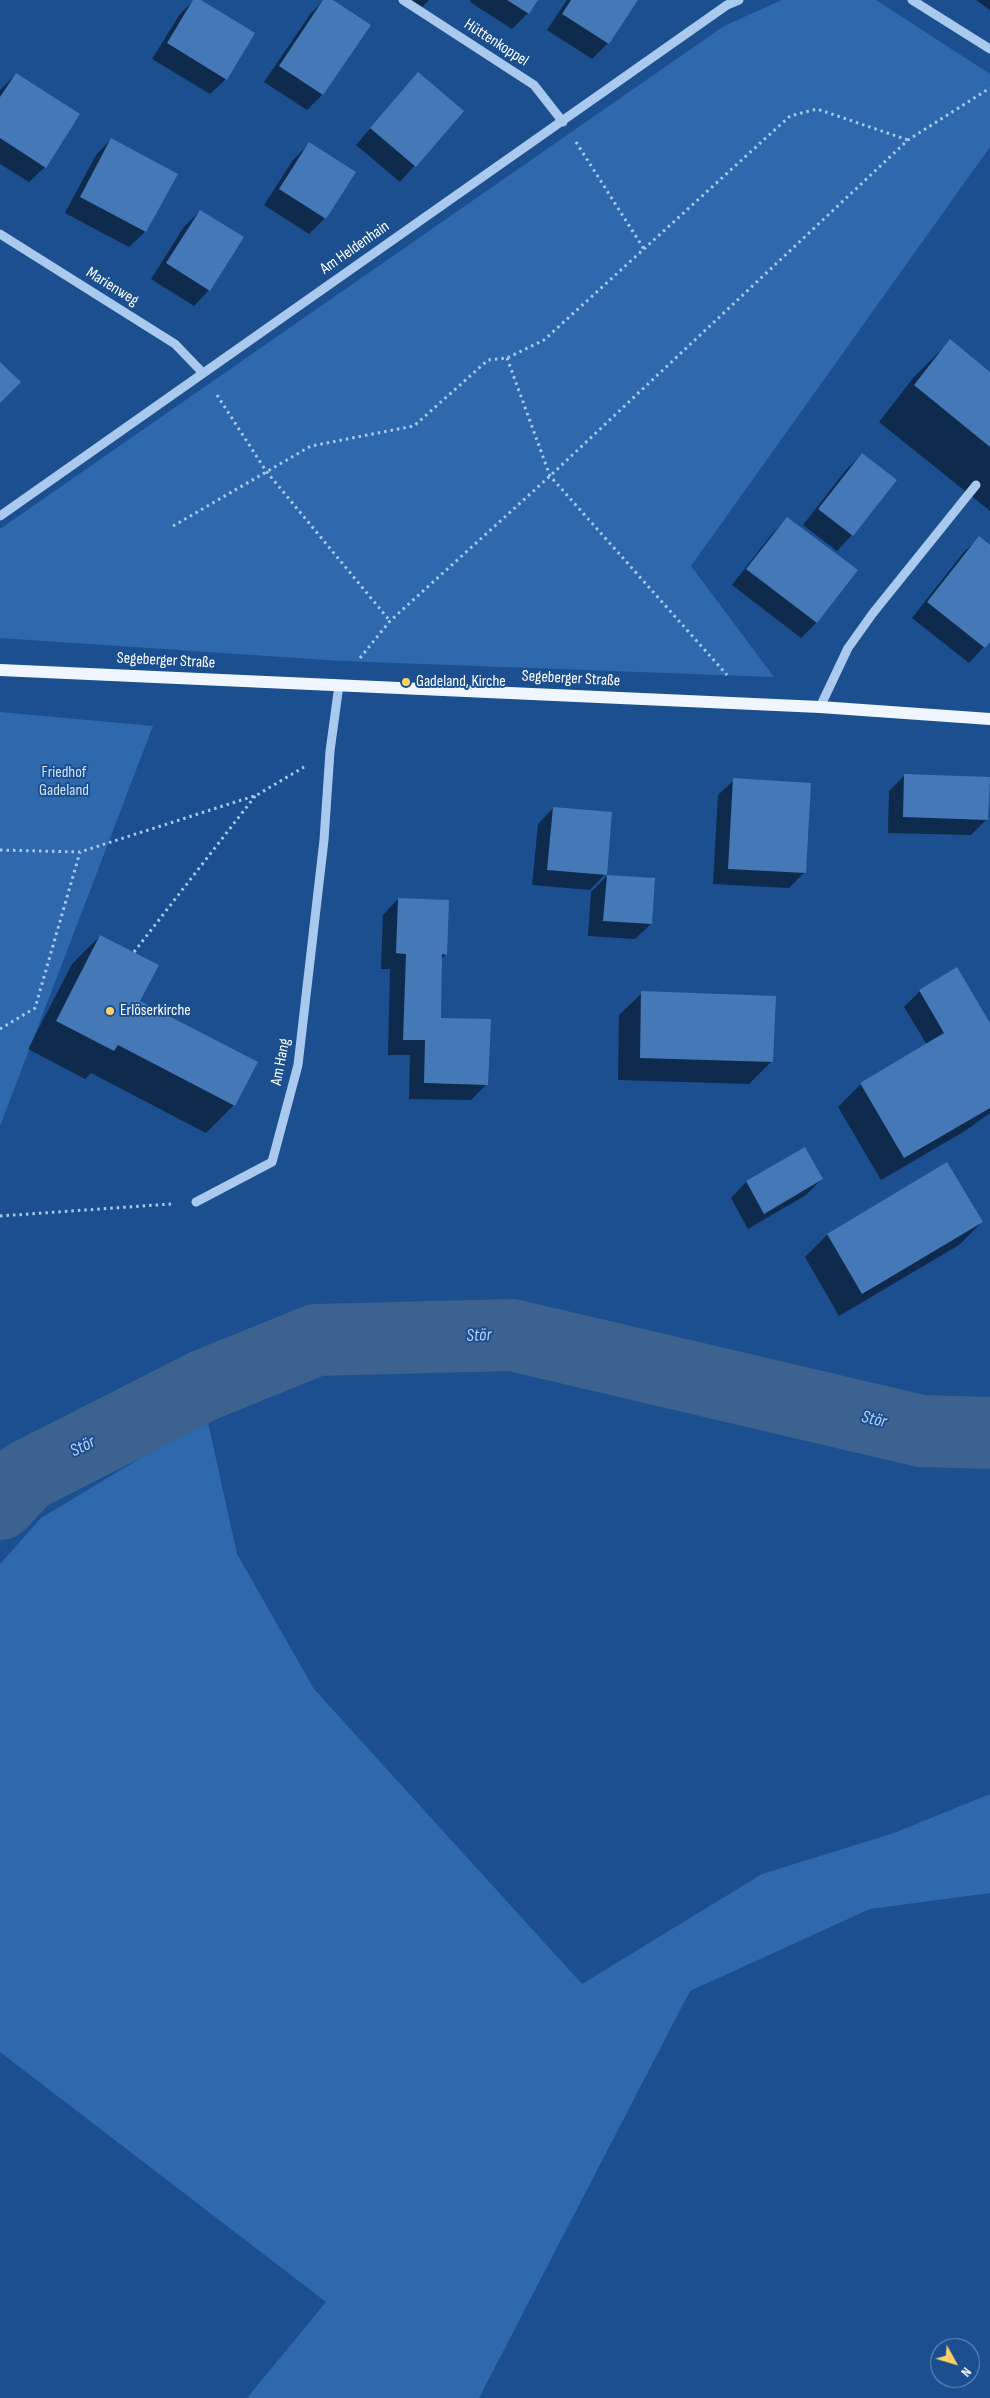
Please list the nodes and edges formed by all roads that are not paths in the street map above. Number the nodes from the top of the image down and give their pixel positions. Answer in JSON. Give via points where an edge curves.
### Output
{"nodes":[{"id":1,"x":403,"y":0,"type":"edge"},
{"id":2,"x":719,"y":0,"type":"edge"},
{"id":3,"x":739,"y":0,"type":"edge"},
{"id":4,"x":912,"y":0,"type":"edge"},
{"id":5,"x":727,"y":5,"type":"junction"},
{"id":6,"x":990,"y":50,"type":"edge"},
{"id":7,"x":563,"y":122,"type":"junction"},
{"id":8,"x":0,"y":234,"type":"edge"},
{"id":9,"x":202,"y":372,"type":"junction"},
{"id":10,"x":976,"y":485,"type":"dead end"},
{"id":11,"x":0,"y":516,"type":"edge"},
{"id":12,"x":0,"y":670,"type":"edge"},
{"id":13,"x":339,"y":685,"type":"junction"},
{"id":14,"x":820,"y":707,"type":"junction"},
{"id":15,"x":990,"y":719,"type":"edge"},
{"id":16,"x":196,"y":1202,"type":"road end"}],
"edges":[{"from":1,"to":7,"type":"street","name":"Hüttenkoppel","via":[[534,85]]},
{"from":2,"to":5,"type":"street"},
{"from":3,"to":5,"type":"street","name":"Am Heldenhain"},
{"from":4,"to":6,"type":"street"},
{"from":5,"to":7,"type":"street","name":"Am Heldenhain"},
{"from":7,"to":9,"type":"street","name":"Am Heldenhain"},
{"from":8,"to":9,"type":"street","name":"Marienweg","via":[[175,344]]},
{"from":9,"to":11,"type":"street","name":"Am Heldenhain"},
{"from":10,"to":14,"type":"street","via":[[848,648]]},
{"from":12,"to":13,"type":"main road","name":"Segeberger Straße"},
{"from":13,"to":14,"type":"main road","name":"Segeberger Straße"},
{"from":13,"to":16,"type":"street","name":"Am Hang","via":[[298,1065],[272,1162]]},
{"from":14,"to":15,"type":"main road","name":"Segeberger Straße"}]}
